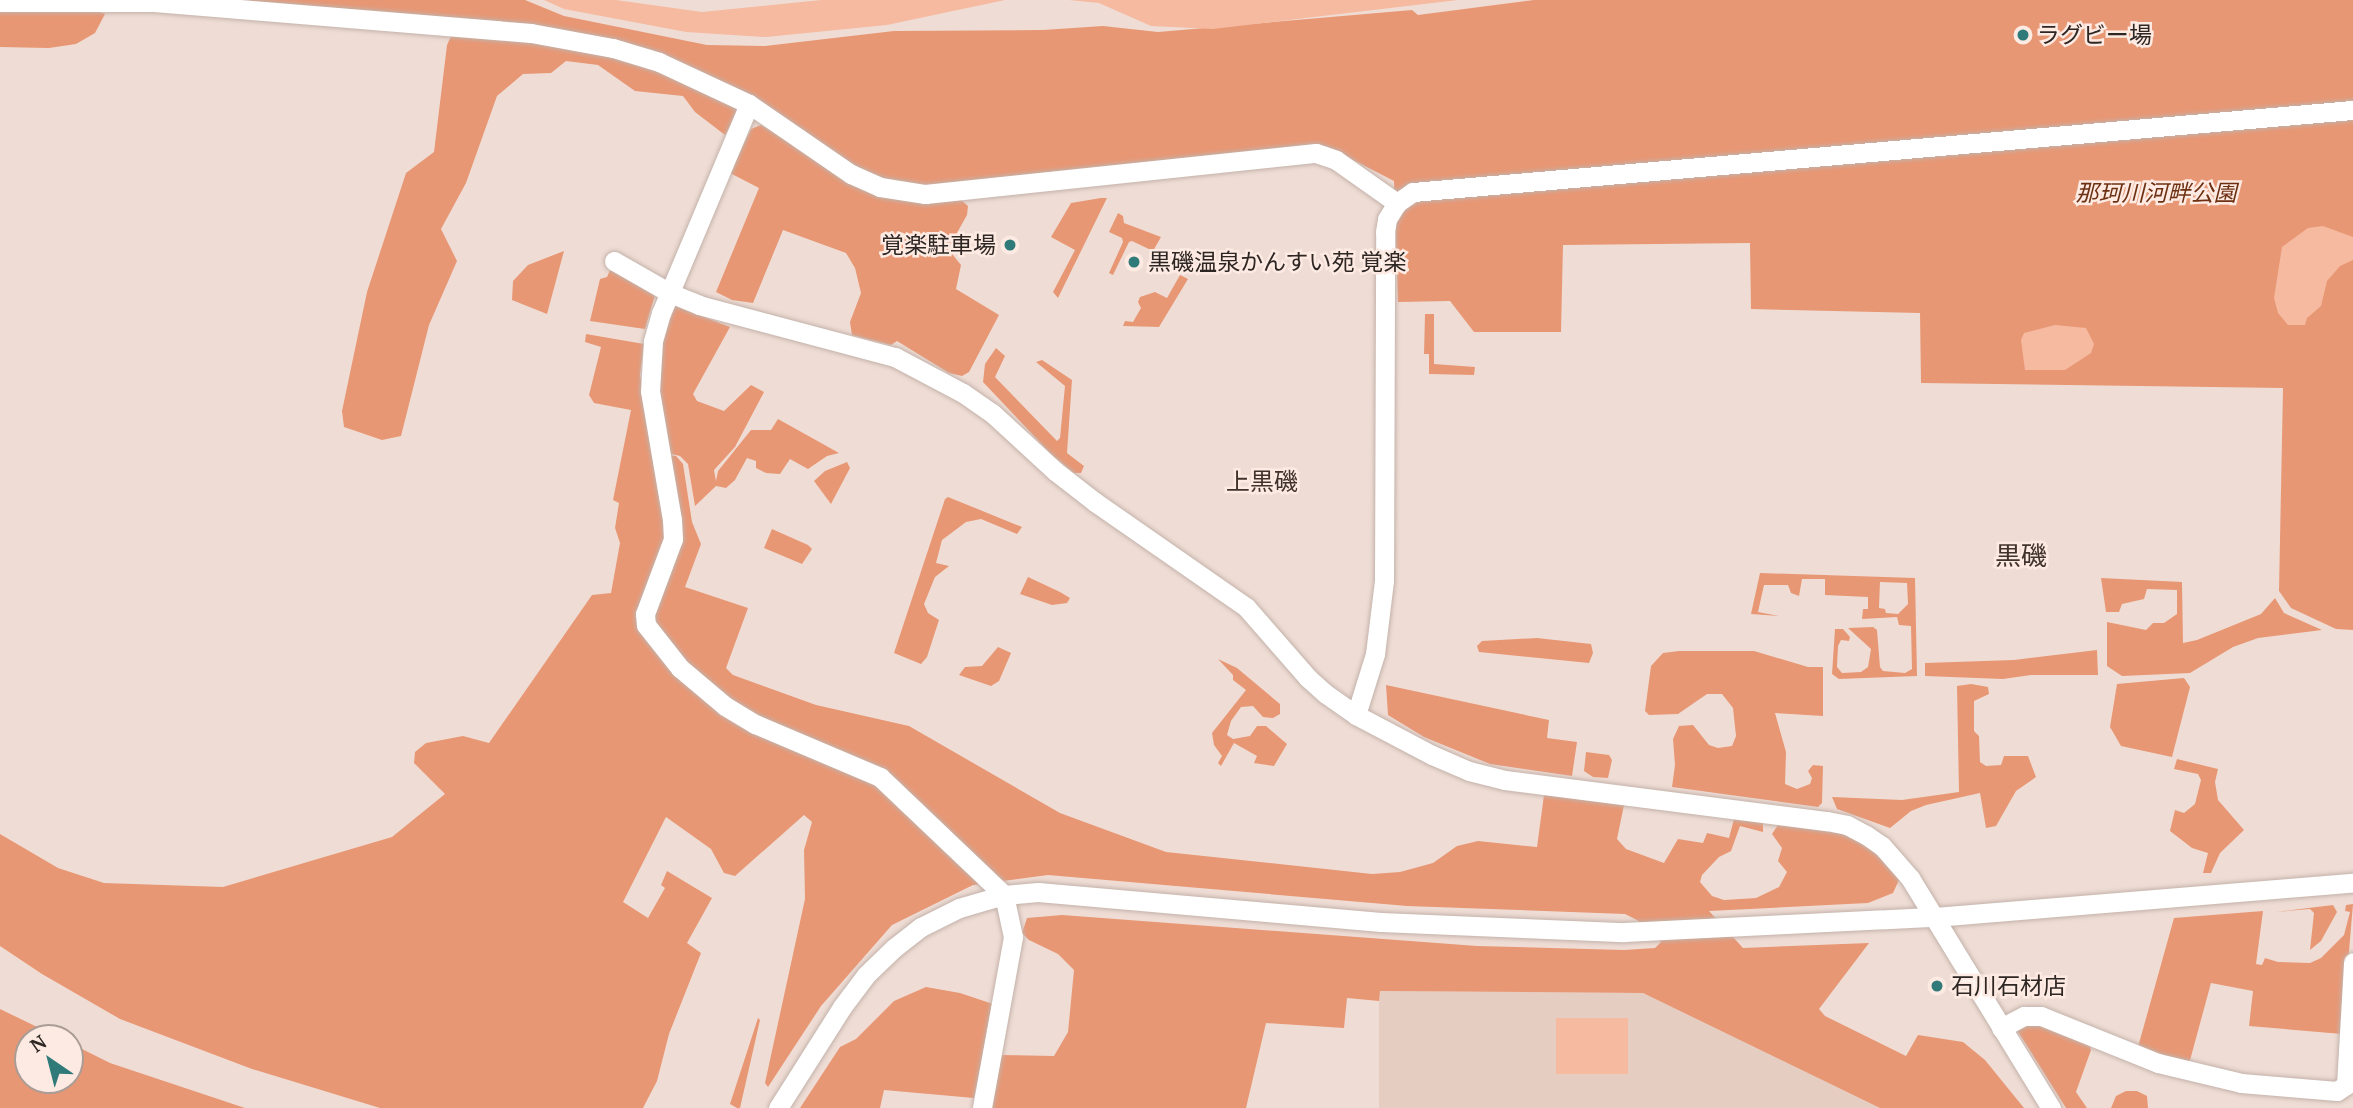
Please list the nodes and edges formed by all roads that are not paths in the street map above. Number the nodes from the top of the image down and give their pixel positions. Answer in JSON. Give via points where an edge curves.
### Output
{"nodes":[{"id":1,"x":0,"y":2,"type":"edge"},
{"id":2,"x":749,"y":104,"type":"junction"},
{"id":3,"x":2353,"y":110,"type":"edge"},
{"id":4,"x":1397,"y":203,"type":"junction"},
{"id":5,"x":614,"y":261,"type":"dead end"},
{"id":6,"x":670,"y":293,"type":"junction"},
{"id":7,"x":1356,"y":715,"type":"junction"},
{"id":8,"x":2353,"y":883,"type":"edge"},
{"id":9,"x":1004,"y":895,"type":"junction"},
{"id":10,"x":1935,"y":917,"type":"junction"},
{"id":11,"x":2353,"y":962,"type":"edge"},
{"id":12,"x":2001,"y":1028,"type":"junction"},
{"id":13,"x":778,"y":1108,"type":"edge"},
{"id":14,"x":982,"y":1108,"type":"edge"},
{"id":15,"x":2051,"y":1108,"type":"edge"}],
"edges":[{"from":1,"to":2,"type":"street","via":[[154,2],[531,33],[659,62]]},
{"from":2,"to":4,"type":"street","via":[[851,174],[880,187],[925,194],[1316,153],[1336,160]]},
{"from":2,"to":6,"type":"street"},
{"from":3,"to":4,"type":"street","via":[[1433,189],[1413,192]]},
{"from":4,"to":7,"type":"street","via":[[1385,232],[1381,618]]},
{"from":5,"to":6,"type":"street"},
{"from":6,"to":7,"type":"street","via":[[728,315],[895,357],[963,393],[1095,502],[1238,600],[1308,678]]},
{"from":6,"to":9,"type":"street","via":[[649,366],[673,539],[645,614],[646,625],[680,668],[725,706],[755,724],[880,777]]},
{"from":7,"to":10,"type":"street","via":[[1432,755],[1505,780],[1847,825],[1896,860]]},
{"from":8,"to":10,"type":"street"},
{"from":9,"to":10,"type":"street","via":[[1038,892],[1381,922],[1623,932]]},
{"from":9,"to":13,"type":"street","via":[[959,908],[921,927],[894,948],[842,1007]]},
{"from":9,"to":14,"type":"street","via":[[1013,937]]},
{"from":10,"to":12,"type":"street"},
{"from":11,"to":12,"type":"street","via":[[2346,1085],[2337,1091],[2241,1083],[2158,1063],[2041,1016],[2024,1016]]},
{"from":12,"to":15,"type":"street"}]}
